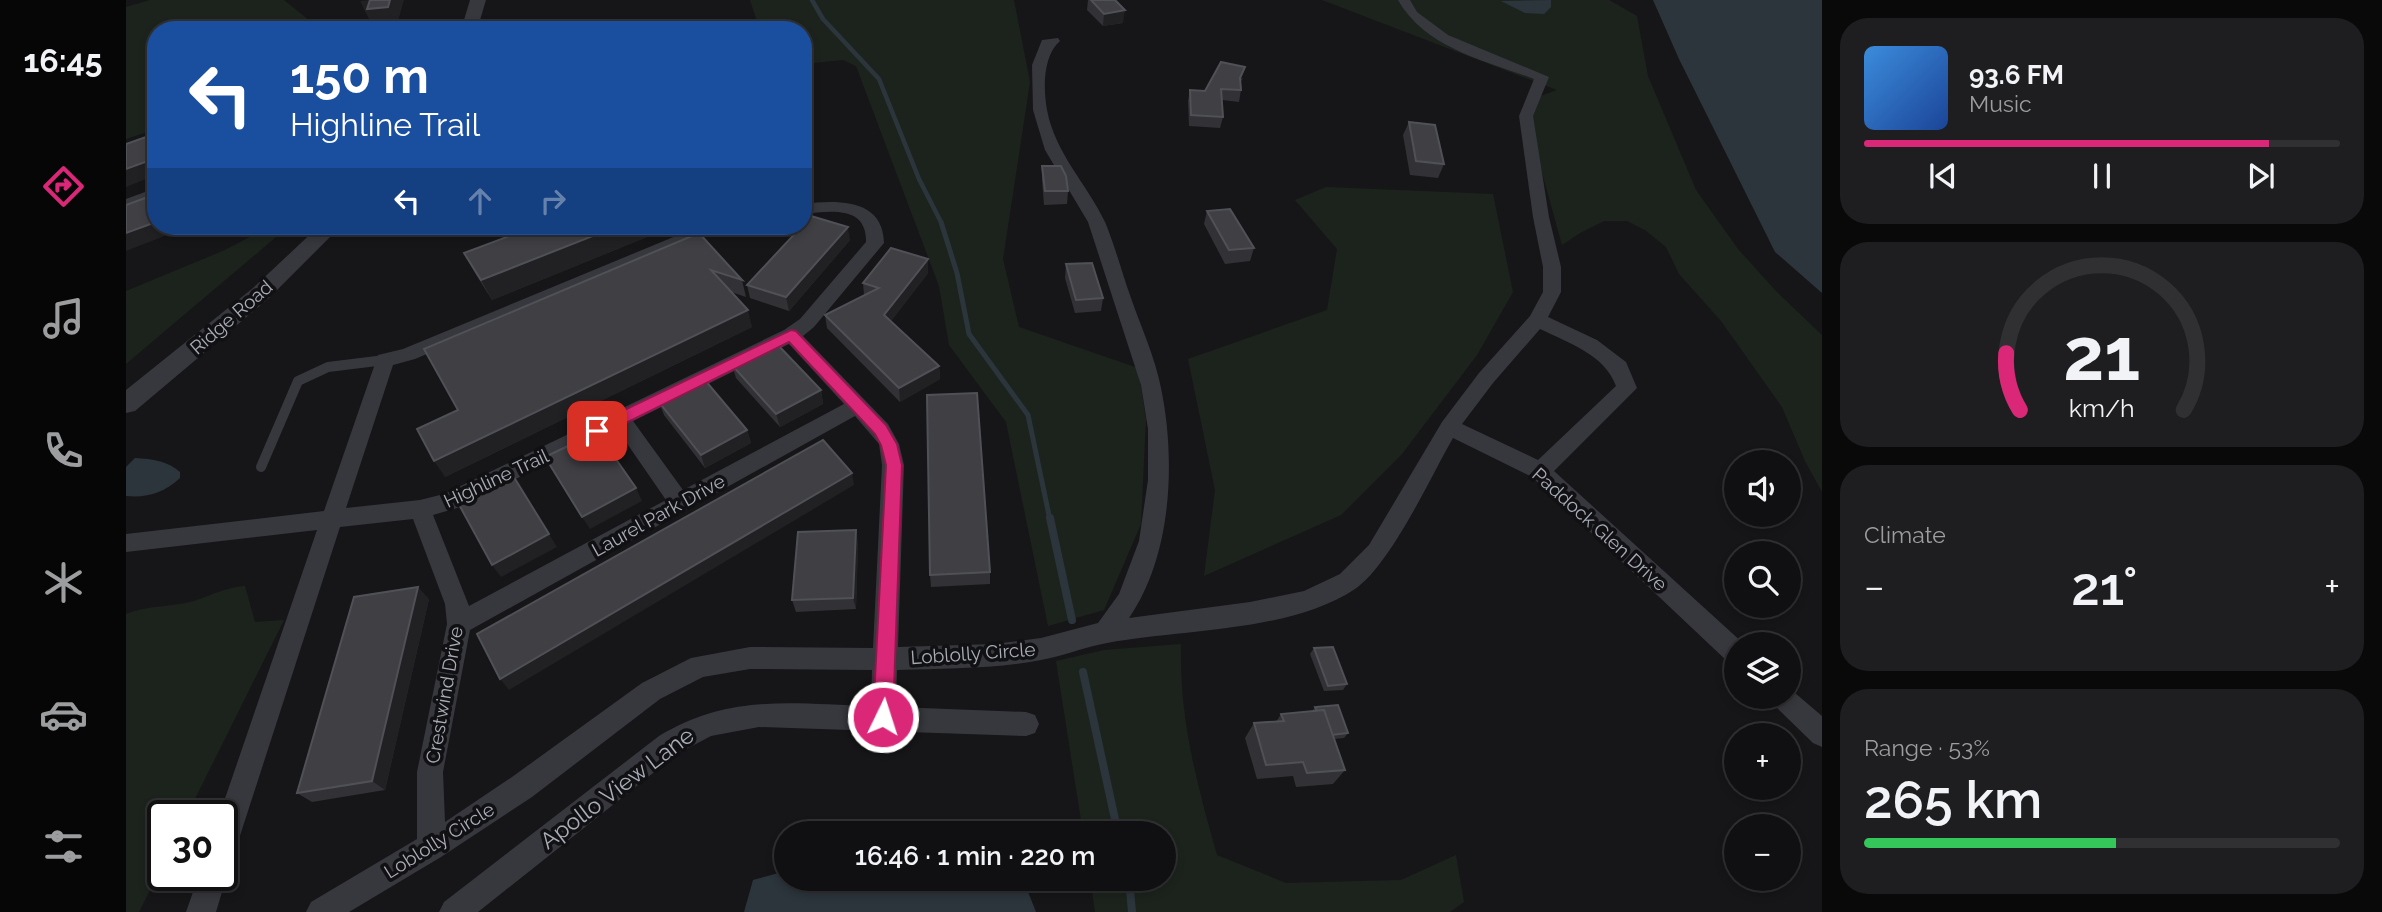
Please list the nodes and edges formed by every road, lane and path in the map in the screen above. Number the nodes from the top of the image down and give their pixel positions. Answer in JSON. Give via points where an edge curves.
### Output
{"nodes":[{"id":1,"x":478,"y":0,"type":"edge"},
{"id":2,"x":1404,"y":0,"type":"edge"},
{"id":3,"x":472,"y":21,"type":"edge"},
{"id":4,"x":1053,"y":41,"type":"dead end"},
{"id":5,"x":147,"y":197,"type":"edge"},
{"id":6,"x":126,"y":205,"type":"edge"},
{"id":7,"x":812,"y":208,"type":"edge"},
{"id":8,"x":322,"y":235,"type":"edge"},
{"id":9,"x":692,"y":235,"type":"edge"},
{"id":10,"x":1537,"y":320,"type":"junction"},
{"id":11,"x":791,"y":335,"type":"junction"},
{"id":12,"x":386,"y":359,"type":"junction"},
{"id":13,"x":126,"y":404,"type":"edge"},
{"id":14,"x":858,"y":405,"type":"junction"},
{"id":15,"x":621,"y":419,"type":"junction"},
{"id":16,"x":1449,"y":427,"type":"junction"},
{"id":17,"x":261,"y":467,"type":"dead end"},
{"id":18,"x":1540,"y":471,"type":"junction"},
{"id":19,"x":680,"y":503,"type":"junction"},
{"id":20,"x":420,"y":509,"type":"junction"},
{"id":21,"x":333,"y":518,"type":"junction"},
{"id":22,"x":126,"y":543,"type":"edge"},
{"id":23,"x":458,"y":624,"type":"junction"},
{"id":24,"x":1106,"y":632,"type":"junction"},
{"id":25,"x":1724,"y":642,"type":"edge"},
{"id":26,"x":888,"y":659,"type":"junction"},
{"id":27,"x":1796,"y":709,"type":"edge"},
{"id":28,"x":883,"y":717,"type":"junction"},
{"id":29,"x":1026,"y":724,"type":"dead end"},
{"id":30,"x":1822,"y":734,"type":"edge"},
{"id":31,"x":238,"y":800,"type":"edge"},
{"id":32,"x":431,"y":847,"type":"junction"},
{"id":33,"x":208,"y":891,"type":"edge"},
{"id":34,"x":201,"y":912,"type":"edge"},
{"id":35,"x":321,"y":912,"type":"edge"},
{"id":36,"x":454,"y":912,"type":"edge"}],
"edges":[{"from":1,"to":3,"type":"street"},
{"from":2,"to":10,"type":"street","name":"Loblolly Circle","via":[[1416,20],[1438,35],[1542,77],[1525,116],[1553,275],[1552,292]]},
{"from":4,"to":24,"type":"street","via":[[1047,43],[1039,65],[1040,110],[1053,150],[1096,222],[1151,385],[1158,429],[1159,480],[1150,541],[1129,599]]},
{"from":5,"to":6,"type":"street"},
{"from":7,"to":11,"type":"street","name":"Highline Trail","via":[[851,209],[872,222],[876,236],[870,251]]},
{"from":8,"to":13,"type":"street","name":"Ridge Road","via":[[261,293]]},
{"from":9,"to":12,"type":"street","via":[[408,354]]},
{"from":10,"to":16,"type":"street","name":"Loblolly Circle"},
{"from":10,"to":18,"type":"street","via":[[1590,345],[1619,367],[1627,388]]},
{"from":11,"to":14,"type":"street"},
{"from":11,"to":15,"type":"street","name":"Highline Trail"},
{"from":12,"to":17,"type":"lane","via":[[322,368],[298,381]]},
{"from":12,"to":21,"type":"street"},
{"from":14,"to":19,"type":"street","name":"Laurel Park Drive"},
{"from":14,"to":26,"type":"street","via":[[881,430],[894,465]]},
{"from":15,"to":19,"type":"street"},
{"from":15,"to":20,"type":"street","name":"Highline Trail","via":[[449,502]]},
{"from":16,"to":18,"type":"street","name":"Paddock Glen Drive"},
{"from":16,"to":24,"type":"street","name":"Loblolly Circle","via":[[1377,552],[1338,587],[1289,606]]},
{"from":18,"to":25,"type":"street","name":"Paddock Glen Drive"},
{"from":19,"to":23,"type":"street","name":"Laurel Park Drive"},
{"from":20,"to":21,"type":"street","name":"Highline Trail"},
{"from":20,"to":23,"type":"street","name":"Crestwind Drive","via":[[457,604]]},
{"from":21,"to":22,"type":"street","name":"Highline Trail"},
{"from":21,"to":31,"type":"street"},
{"from":23,"to":32,"type":"street","name":"Crestwind Drive","via":[[430,772]]},
{"from":24,"to":26,"type":"street","name":"Loblolly Circle","via":[[1041,649],[994,655]]},
{"from":26,"to":28,"type":"street"},
{"from":26,"to":32,"type":"street","name":"Loblolly Circle","via":[[750,659],[701,666],[650,691],[522,787]]},
{"from":27,"to":30,"type":"street"},
{"from":28,"to":29,"type":"street","name":"Apollo View Lane"},
{"from":28,"to":36,"type":"street","name":"Apollo View Lane","via":[[759,715],[699,726],[668,745]]},
{"from":32,"to":35,"type":"street","name":"Loblolly Circle"},
{"from":33,"to":34,"type":"street"}]}
